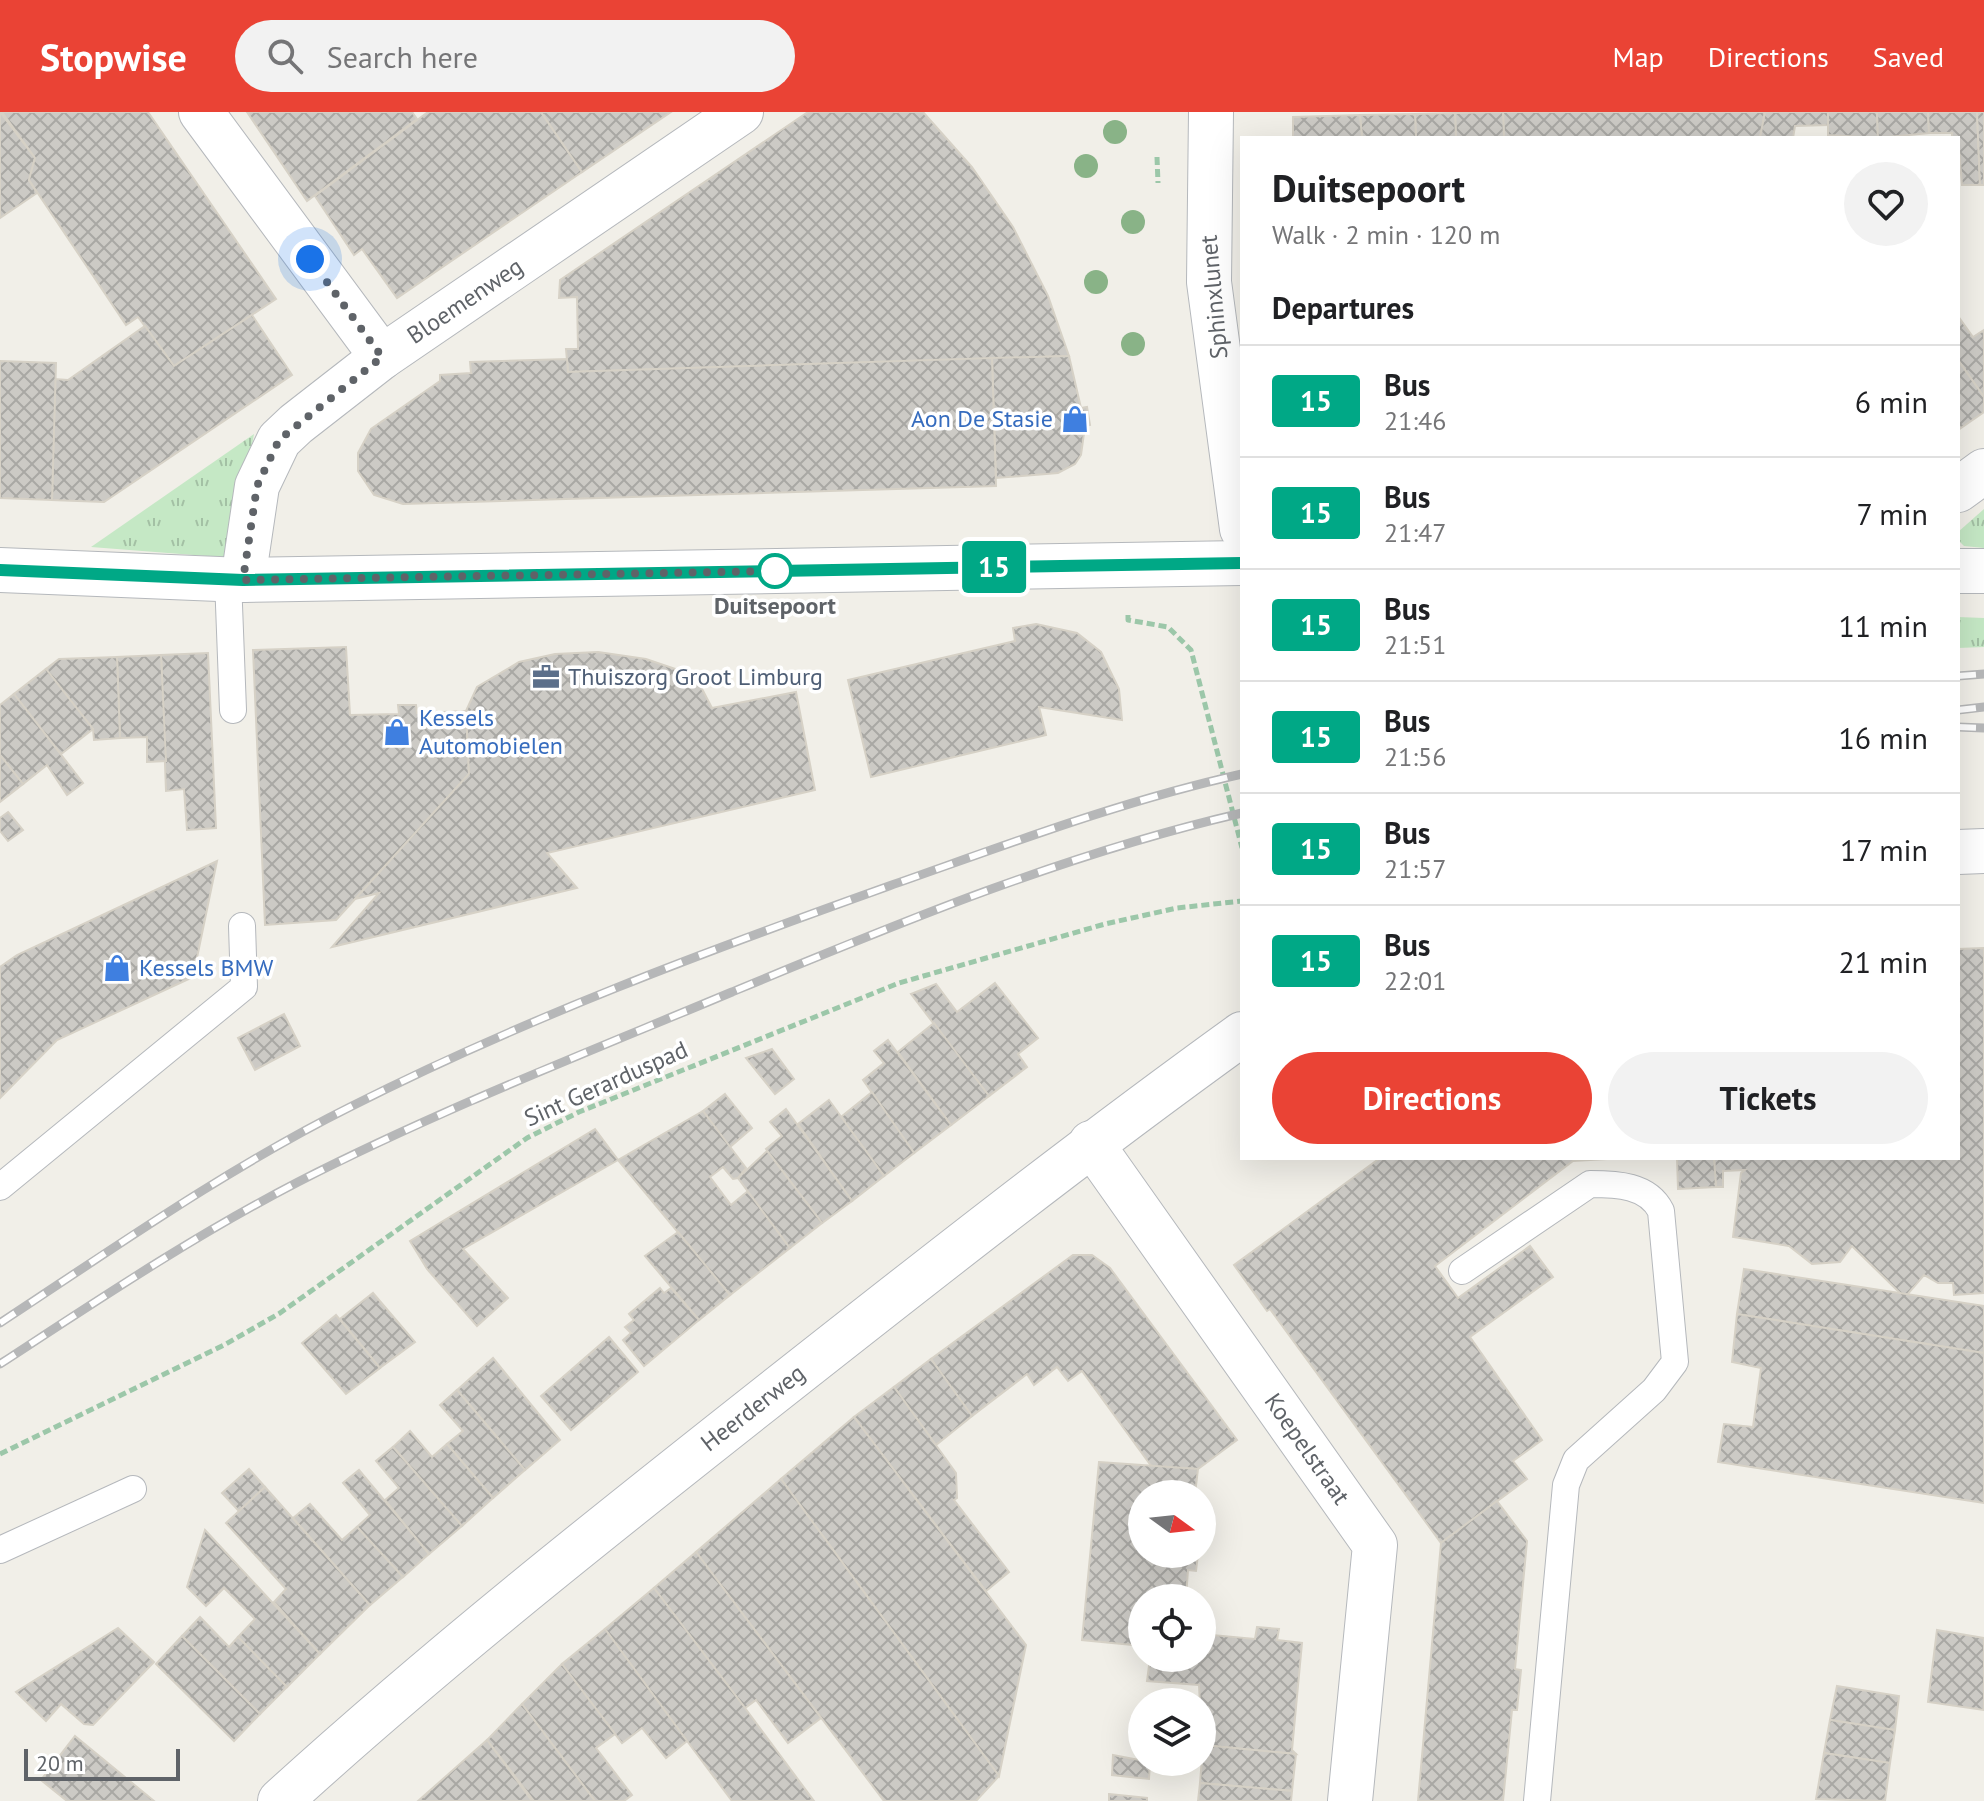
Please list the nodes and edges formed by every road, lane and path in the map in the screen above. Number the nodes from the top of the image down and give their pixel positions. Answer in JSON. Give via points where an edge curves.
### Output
{"nodes":[{"id":1,"x":201,"y":112,"type":"edge"},
{"id":2,"x":741,"y":112,"type":"edge"},
{"id":3,"x":1211,"y":112,"type":"edge"},
{"id":4,"x":382,"y":357,"type":"junction"},
{"id":5,"x":1984,"y":471,"type":"edge"},
{"id":6,"x":1960,"y":489,"type":"edge"},
{"id":7,"x":1240,"y":514,"type":"edge"},
{"id":8,"x":1240,"y":563,"type":"edge"},
{"id":9,"x":1127,"y":565,"type":"junction"},
{"id":10,"x":0,"y":570,"type":"edge"},
{"id":11,"x":1960,"y":571,"type":"edge"},
{"id":12,"x":1984,"y":571,"type":"edge"},
{"id":13,"x":235,"y":580,"type":"junction"},
{"id":14,"x":233,"y":710,"type":"dead end"},
{"id":15,"x":1240,"y":840,"type":"edge"},
{"id":16,"x":1984,"y":851,"type":"edge"},
{"id":17,"x":1960,"y":852,"type":"edge"},
{"id":18,"x":1240,"y":901,"type":"edge"},
{"id":19,"x":242,"y":926,"type":"dead end"},
{"id":20,"x":1240,"y":1035,"type":"edge"},
{"id":21,"x":1091,"y":1143,"type":"junction"},
{"id":22,"x":0,"y":1187,"type":"edge"},
{"id":23,"x":1462,"y":1271,"type":"dead end"},
{"id":24,"x":0,"y":1454,"type":"edge"},
{"id":25,"x":133,"y":1489,"type":"dead end"},
{"id":26,"x":0,"y":1550,"type":"edge"},
{"id":27,"x":280,"y":1801,"type":"edge"},
{"id":28,"x":1350,"y":1801,"type":"edge"},
{"id":29,"x":1537,"y":1801,"type":"edge"}],
"edges":[{"from":1,"to":4,"type":"street"},
{"from":2,"to":4,"type":"street","name":"Bloemenweg"},
{"from":3,"to":7,"type":"street","name":"Sphinxlunet","via":[[1209,282]]},
{"from":4,"to":13,"type":"street","name":"Bloemenweg","via":[[279,440],[257,486]]},
{"from":5,"to":6,"type":"street"},
{"from":8,"to":9,"type":"street"},
{"from":9,"to":13,"type":"street"},
{"from":9,"to":15,"type":"path","via":[[1128,620],[1168,627],[1191,650]]},
{"from":10,"to":13,"type":"street"},
{"from":11,"to":12,"type":"street"},
{"from":13,"to":14,"type":"lane"},
{"from":16,"to":17,"type":"street"},
{"from":18,"to":24,"type":"path","name":"Sint Gerarduspad","via":[[1105,924],[899,983],[579,1112],[527,1138],[280,1313]]},
{"from":19,"to":22,"type":"lane","via":[[244,987]]},
{"from":20,"to":21,"type":"street","name":"Heerderweg"},
{"from":21,"to":27,"type":"street","name":"Heerderweg","via":[[677,1469],[374,1715]]},
{"from":21,"to":28,"type":"street","name":"Koepelstraat","via":[[1375,1545]]},
{"from":23,"to":29,"type":"lane","via":[[1590,1184],[1637,1189],[1649,1194],[1661,1211],[1675,1362],[1654,1390],[1576,1460],[1566,1485]]},
{"from":25,"to":26,"type":"lane"}]}
